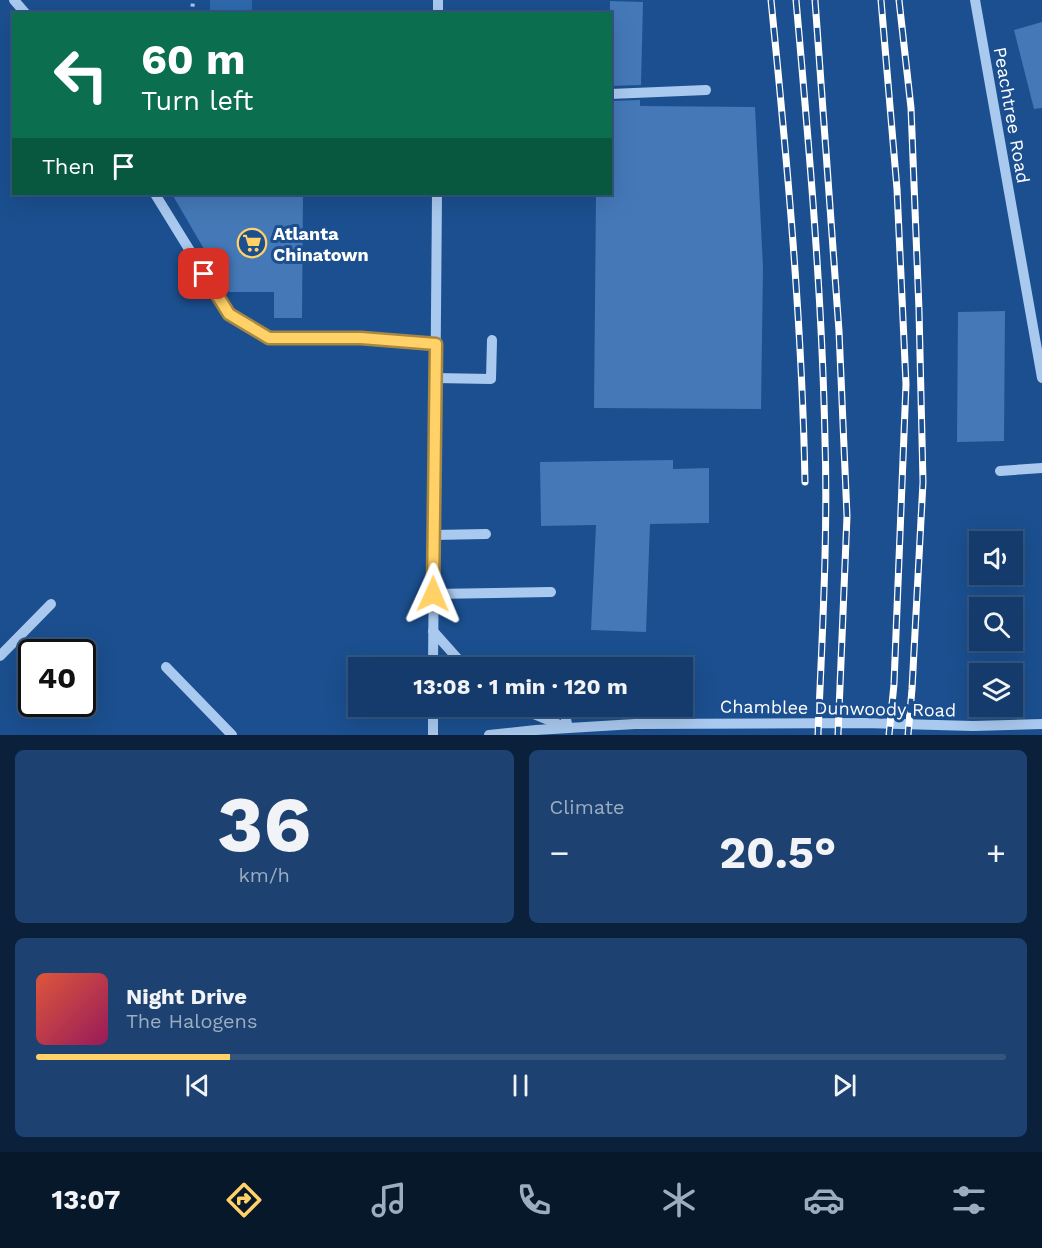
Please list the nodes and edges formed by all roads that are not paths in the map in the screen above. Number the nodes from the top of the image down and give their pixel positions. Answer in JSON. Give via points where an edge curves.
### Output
{"nodes":[{"id":1,"x":14,"y":0,"type":"edge"},
{"id":2,"x":975,"y":0,"type":"edge"},
{"id":3,"x":24,"y":12,"type":"edge"},
{"id":4,"x":706,"y":90,"type":"dead end"},
{"id":5,"x":612,"y":94,"type":"edge"},
{"id":6,"x":156,"y":195,"type":"edge"},
{"id":7,"x":437,"y":195,"type":"edge"},
{"id":8,"x":492,"y":340,"type":"dead end"},
{"id":9,"x":436,"y":344,"type":"junction"},
{"id":10,"x":435,"y":378,"type":"junction"},
{"id":11,"x":1042,"y":378,"type":"edge"},
{"id":12,"x":1042,"y":468,"type":"edge"},
{"id":13,"x":1000,"y":471,"type":"dead end"},
{"id":14,"x":486,"y":534,"type":"dead end"},
{"id":15,"x":434,"y":536,"type":"junction"},
{"id":16,"x":550,"y":592,"type":"dead end"},
{"id":17,"x":433,"y":594,"type":"junction"},
{"id":18,"x":51,"y":604,"type":"dead end"},
{"id":19,"x":433,"y":631,"type":"junction"},
{"id":20,"x":0,"y":656,"type":"edge"},
{"id":21,"x":433,"y":657,"type":"edge"},
{"id":22,"x":456,"y":657,"type":"edge"},
{"id":23,"x":166,"y":667,"type":"dead end"},
{"id":24,"x":433,"y":717,"type":"edge"},
{"id":25,"x":540,"y":717,"type":"edge"},
{"id":26,"x":566,"y":717,"type":"edge"},
{"id":27,"x":1042,"y":724,"type":"edge"},
{"id":28,"x":568,"y":728,"type":"junction"},
{"id":29,"x":232,"y":735,"type":"edge"},
{"id":30,"x":433,"y":735,"type":"edge"},
{"id":31,"x":489,"y":735,"type":"edge"}],
"edges":[{"from":1,"to":3,"type":"street"},
{"from":2,"to":11,"type":"street","name":"Peachtree Road"},
{"from":4,"to":5,"type":"street"},
{"from":6,"to":9,"type":"street","via":[[229,314],[269,338],[361,338]]},
{"from":7,"to":9,"type":"street"},
{"from":8,"to":10,"type":"street","via":[[491,379]]},
{"from":9,"to":10,"type":"street"},
{"from":10,"to":15,"type":"street"},
{"from":12,"to":13,"type":"street"},
{"from":14,"to":15,"type":"street"},
{"from":15,"to":17,"type":"street"},
{"from":16,"to":17,"type":"street"},
{"from":17,"to":19,"type":"street"},
{"from":18,"to":20,"type":"street"},
{"from":19,"to":21,"type":"street"},
{"from":19,"to":22,"type":"street"},
{"from":23,"to":29,"type":"street"},
{"from":24,"to":30,"type":"street"},
{"from":25,"to":28,"type":"street"},
{"from":26,"to":28,"type":"street"},
{"from":27,"to":28,"type":"street","name":"Chamblee Dunwoody Road","via":[[773,722]]},
{"from":28,"to":31,"type":"street","name":"Chamblee Dunwoody Road"}]}
